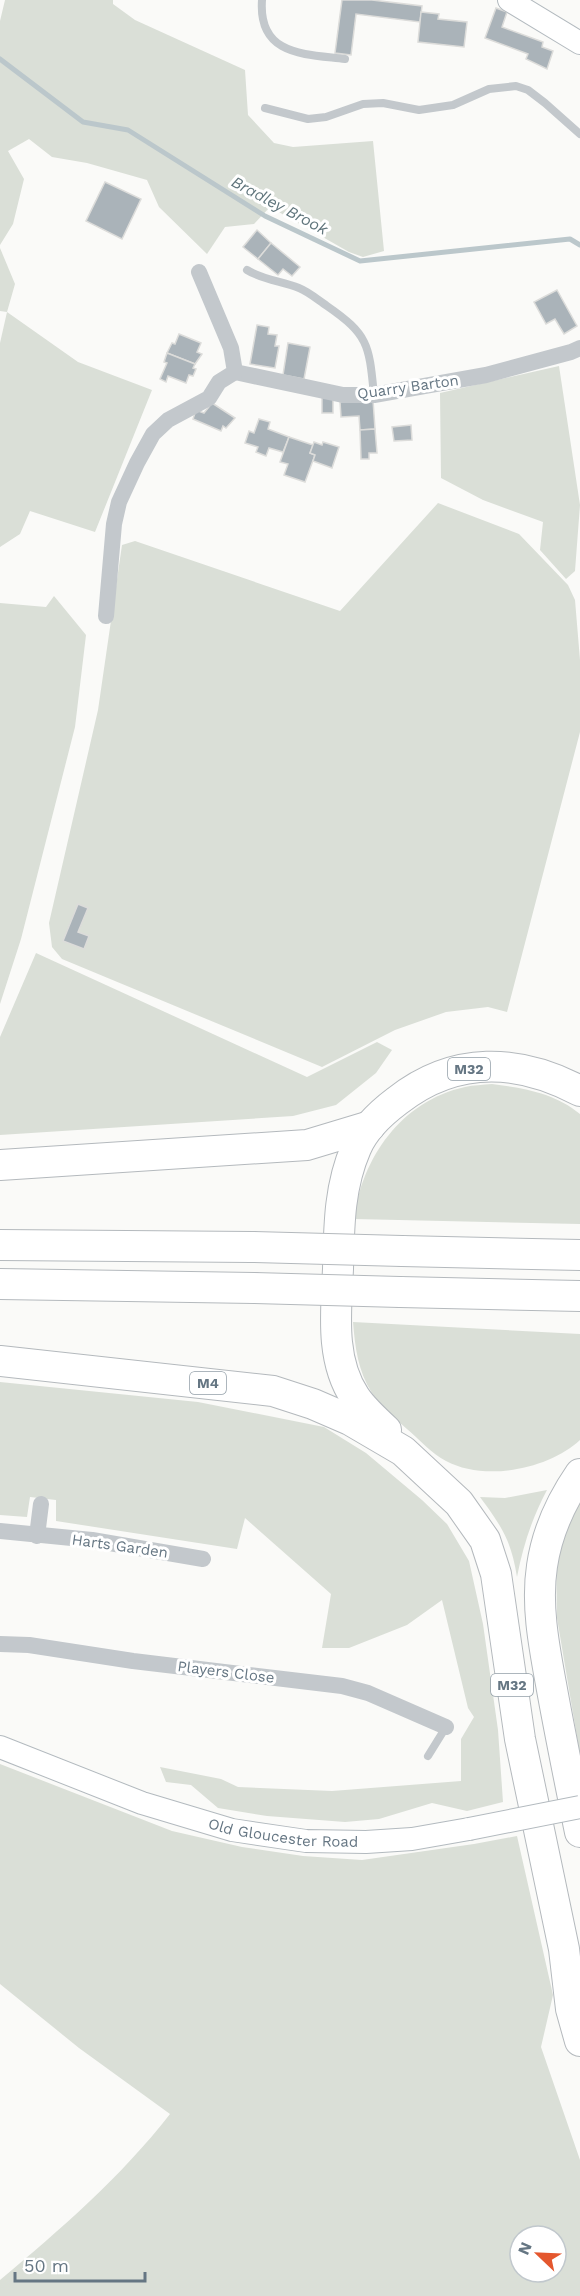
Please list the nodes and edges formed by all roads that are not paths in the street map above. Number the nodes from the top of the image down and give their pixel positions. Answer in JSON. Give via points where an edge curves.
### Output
{"nodes":[{"id":1,"x":262,"y":0,"type":"edge"},
{"id":2,"x":509,"y":0,"type":"edge"},
{"id":3,"x":580,"y":43,"type":"edge"},
{"id":4,"x":345,"y":59,"type":"dead end"},
{"id":5,"x":264,"y":108,"type":"dead end"},
{"id":6,"x":580,"y":134,"type":"edge"},
{"id":7,"x":247,"y":270,"type":"dead end"},
{"id":8,"x":199,"y":272,"type":"dead end"},
{"id":9,"x":580,"y":348,"type":"edge"},
{"id":10,"x":235,"y":372,"type":"junction"},
{"id":11,"x":374,"y":395,"type":"junction"},
{"id":12,"x":106,"y":616,"type":"dead end"},
{"id":13,"x":580,"y":1091,"type":"edge"},
{"id":14,"x":370,"y":1126,"type":"junction"},
{"id":15,"x":0,"y":1165,"type":"edge"},
{"id":16,"x":0,"y":1245,"type":"edge"},
{"id":17,"x":580,"y":1255,"type":"edge"},
{"id":18,"x":0,"y":1284,"type":"edge"},
{"id":19,"x":580,"y":1296,"type":"edge"},
{"id":20,"x":0,"y":1361,"type":"edge"},
{"id":21,"x":403,"y":1451,"type":"junction"},
{"id":22,"x":580,"y":1474,"type":"edge"},
{"id":23,"x":42,"y":1504,"type":"dead end"},
{"id":24,"x":0,"y":1532,"type":"edge"},
{"id":25,"x":37,"y":1536,"type":"junction"},
{"id":26,"x":203,"y":1559,"type":"dead end"},
{"id":27,"x":0,"y":1644,"type":"edge"},
{"id":28,"x":446,"y":1727,"type":"joint"},
{"id":29,"x":0,"y":1747,"type":"edge"},
{"id":30,"x":428,"y":1756,"type":"dead end"},
{"id":31,"x":580,"y":1807,"type":"edge"},
{"id":32,"x":580,"y":1832,"type":"edge"},
{"id":33,"x":564,"y":1949,"type":"junction"},
{"id":34,"x":580,"y":1993,"type":"edge"},
{"id":35,"x":580,"y":2041,"type":"edge"}],
"edges":[{"from":1,"to":4,"type":"lane","via":[[264,23],[275,43],[295,52]]},
{"from":2,"to":3,"type":"main road"},
{"from":5,"to":6,"type":"lane","via":[[308,119],[363,104],[383,103],[419,110],[453,105],[489,89],[516,86],[528,90]]},
{"from":7,"to":11,"type":"lane","via":[[303,289],[351,322],[364,339]]},
{"from":8,"to":10,"type":"street","via":[[231,348]]},
{"from":9,"to":11,"type":"street","name":"Quarry Barton","via":[[486,375]]},
{"from":10,"to":11,"type":"street","name":"Quarry Barton","via":[[343,395]]},
{"from":10,"to":12,"type":"street","via":[[219,382],[208,398],[168,420],[153,434],[137,463],[119,502],[114,524]]},
{"from":13,"to":14,"type":"highway","number":"M32","via":[[547,1075],[488,1065],[423,1084],[386,1109]]},
{"from":14,"to":15,"type":"highway","via":[[307,1145]]},
{"from":14,"to":21,"type":"highway","number":"M32","via":[[357,1146],[343,1186],[337,1340],[350,1389]]},
{"from":16,"to":17,"type":"highway","bridge":true},
{"from":18,"to":19,"type":"highway","bridge":true},
{"from":20,"to":21,"type":"highway","number":"M4","via":[[273,1391],[350,1420]]},
{"from":21,"to":33,"type":"highway","number":"M32","via":[[459,1503],[485,1540],[492,1559],[520,1739]]},
{"from":22,"to":32,"type":"highway","number":"M32","via":[[550,1529],[542,1567],[540,1610]]},
{"from":23,"to":25,"type":"street"},
{"from":24,"to":25,"type":"street","name":"Harts Garden"},
{"from":25,"to":26,"type":"street","name":"Harts Garden","via":[[92,1540]]},
{"from":27,"to":28,"type":"street","name":"Players Close","via":[[342,1686],[368,1693]]},
{"from":28,"to":30,"type":"lane"},
{"from":29,"to":31,"type":"main road","name":"Old Gloucester Road","bridge":true,"via":[[142,1803],[232,1830],[306,1841],[412,1839]]},
{"from":33,"to":34,"type":"highway","number":"M32"},
{"from":33,"to":35,"type":"highway","number":"M32","via":[[571,2009]]}]}
